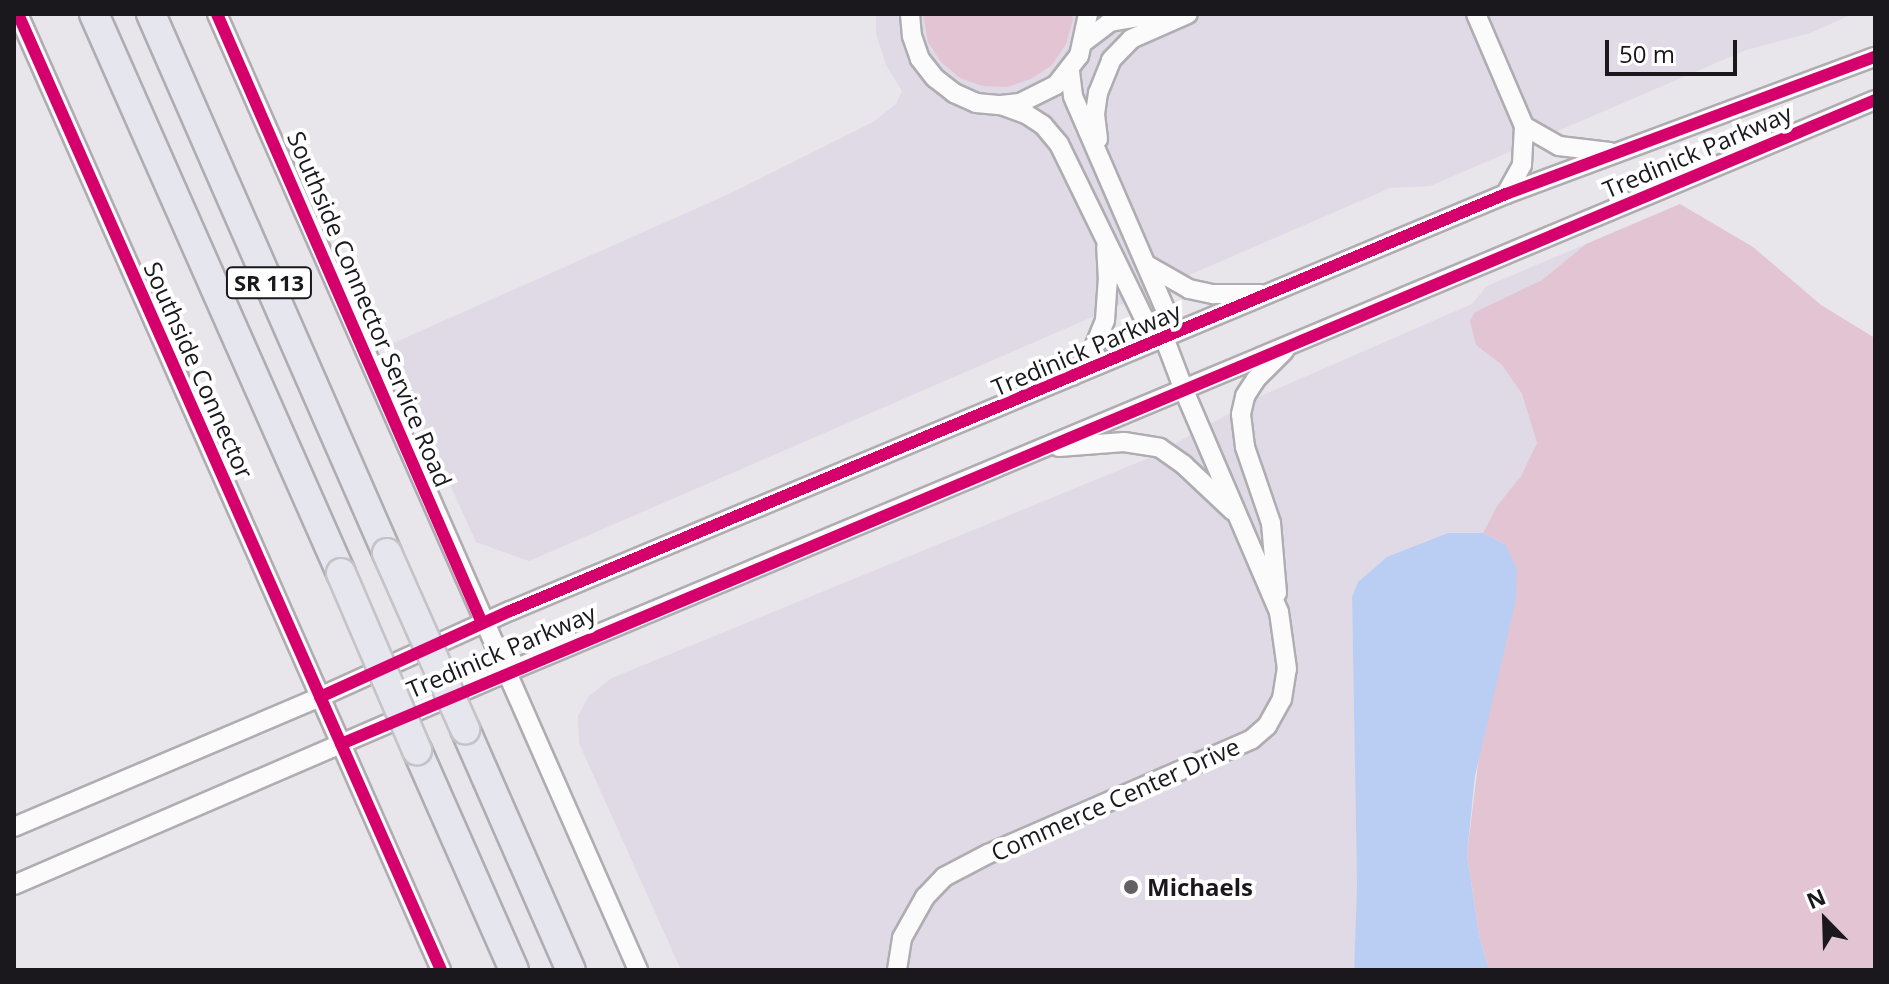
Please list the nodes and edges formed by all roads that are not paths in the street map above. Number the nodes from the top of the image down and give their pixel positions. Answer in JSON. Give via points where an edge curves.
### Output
{"nodes":[{"id":1,"x":18,"y":14,"type":"edge"},
{"id":2,"x":94,"y":14,"type":"edge"},
{"id":3,"x":151,"y":14,"type":"edge"},
{"id":4,"x":217,"y":14,"type":"edge"},
{"id":5,"x":910,"y":14,"type":"edge"},
{"id":6,"x":1088,"y":14,"type":"edge"},
{"id":7,"x":1157,"y":14,"type":"edge"},
{"id":8,"x":1188,"y":14,"type":"edge"},
{"id":9,"x":1476,"y":14,"type":"edge"},
{"id":10,"x":1085,"y":41,"type":"junction"},
{"id":11,"x":1875,"y":57,"type":"edge"},
{"id":12,"x":1070,"y":70,"type":"junction"},
{"id":13,"x":1875,"y":100,"type":"edge"},
{"id":14,"x":1001,"y":105,"type":"junction"},
{"id":15,"x":1524,"y":126,"type":"junction"},
{"id":16,"x":1100,"y":153,"type":"junction"},
{"id":17,"x":1614,"y":153,"type":"junction"},
{"id":18,"x":1506,"y":194,"type":"junction"},
{"id":19,"x":1105,"y":237,"type":"junction"},
{"id":20,"x":1147,"y":265,"type":"junction"},
{"id":21,"x":1271,"y":294,"type":"junction"},
{"id":22,"x":1165,"y":340,"type":"junction"},
{"id":23,"x":1291,"y":345,"type":"junction"},
{"id":24,"x":1069,"y":380,"type":"junction"},
{"id":25,"x":1184,"y":390,"type":"junction"},
{"id":26,"x":1043,"y":449,"type":"junction"},
{"id":27,"x":1238,"y":516,"type":"junction"},
{"id":28,"x":1279,"y":612,"type":"junction"},
{"id":29,"x":482,"y":623,"type":"junction"},
{"id":30,"x":505,"y":673,"type":"junction"},
{"id":31,"x":320,"y":697,"type":"junction"},
{"id":32,"x":341,"y":744,"type":"junction"},
{"id":33,"x":14,"y":827,"type":"edge"},
{"id":34,"x":14,"y":885,"type":"edge"},
{"id":35,"x":441,"y":970,"type":"edge"},
{"id":36,"x":514,"y":970,"type":"edge"},
{"id":37,"x":571,"y":970,"type":"edge"},
{"id":38,"x":638,"y":970,"type":"edge"},
{"id":39,"x":897,"y":970,"type":"edge"}],
"edges":[{"from":1,"to":31,"type":"street","name":"Southside Connector"},
{"from":2,"to":36,"type":"highway","name":"Southside Connector","number":"SR 113","bridge":true},
{"from":3,"to":37,"type":"highway","number":"SR 113","bridge":true},
{"from":4,"to":29,"type":"street","name":"Southside Connector Service Road"},
{"from":5,"to":14,"type":"street","via":[[920,59],[935,78],[976,103]]},
{"from":6,"to":10,"type":"street"},
{"from":7,"to":10,"type":"street","via":[[1110,22]]},
{"from":8,"to":16,"type":"street","via":[[1131,39],[1111,60],[1095,114]]},
{"from":9,"to":15,"type":"street"},
{"from":10,"to":12,"type":"street"},
{"from":11,"to":17,"type":"street","name":"Tredinick Parkway"},
{"from":12,"to":14,"type":"street","via":[[1039,96]]},
{"from":12,"to":16,"type":"street","name":"Commerce Center Drive","via":[[1073,96]]},
{"from":13,"to":23,"type":"street","name":"Tredinick Parkway"},
{"from":14,"to":19,"type":"street","name":"Commerce Center Drive","via":[[1043,125],[1059,144]]},
{"from":15,"to":17,"type":"street","via":[[1559,146]]},
{"from":15,"to":18,"type":"street","via":[[1522,165]]},
{"from":16,"to":20,"type":"street","name":"Commerce Center Drive"},
{"from":17,"to":18,"type":"street","name":"Tredinick Parkway"},
{"from":18,"to":21,"type":"street","name":"Tredinick Parkway"},
{"from":19,"to":22,"type":"street","name":"Commerce Center Drive","via":[[1144,318]]},
{"from":19,"to":24,"type":"street","via":[[1105,320],[1093,350]]},
{"from":20,"to":21,"type":"street","via":[[1189,289]]},
{"from":20,"to":22,"type":"street","name":"Commerce Center Drive","via":[[1165,309]]},
{"from":21,"to":22,"type":"street","name":"Tredinick Parkway"},
{"from":22,"to":24,"type":"street","name":"Tredinick Parkway"},
{"from":22,"to":25,"type":"street","name":"Commerce Center Drive"},
{"from":23,"to":25,"type":"street","name":"Tredinick Parkway"},
{"from":23,"to":28,"type":"street","via":[[1256,379],[1241,414],[1245,447],[1271,523]]},
{"from":24,"to":29,"type":"street","name":"Tredinick Parkway"},
{"from":25,"to":26,"type":"street","name":"Tredinick Parkway"},
{"from":25,"to":27,"type":"street","name":"Commerce Center Drive"},
{"from":26,"to":27,"type":"street","via":[[1124,442],[1160,448]]},
{"from":26,"to":30,"type":"street","name":"Tredinick Parkway"},
{"from":27,"to":28,"type":"street","name":"Commerce Center Drive"},
{"from":28,"to":39,"type":"street","name":"Commerce Center Drive","via":[[1287,669],[1282,699],[1267,726],[1252,739],[944,877],[925,897],[902,938]]},
{"from":29,"to":30,"type":"street","name":"Southside Connector Service Road"},
{"from":29,"to":31,"type":"street","name":"Tredinick Parkway"},
{"from":30,"to":32,"type":"street","name":"Tredinick Parkway"},
{"from":30,"to":38,"type":"street","name":"Southside Connector Service Road"},
{"from":31,"to":32,"type":"street","name":"Southside Connector"},
{"from":31,"to":33,"type":"street","name":"Tredinick Parkway"},
{"from":32,"to":34,"type":"street","name":"Tredinick Parkway"},
{"from":32,"to":35,"type":"street","name":"Southside Connector"}]}
